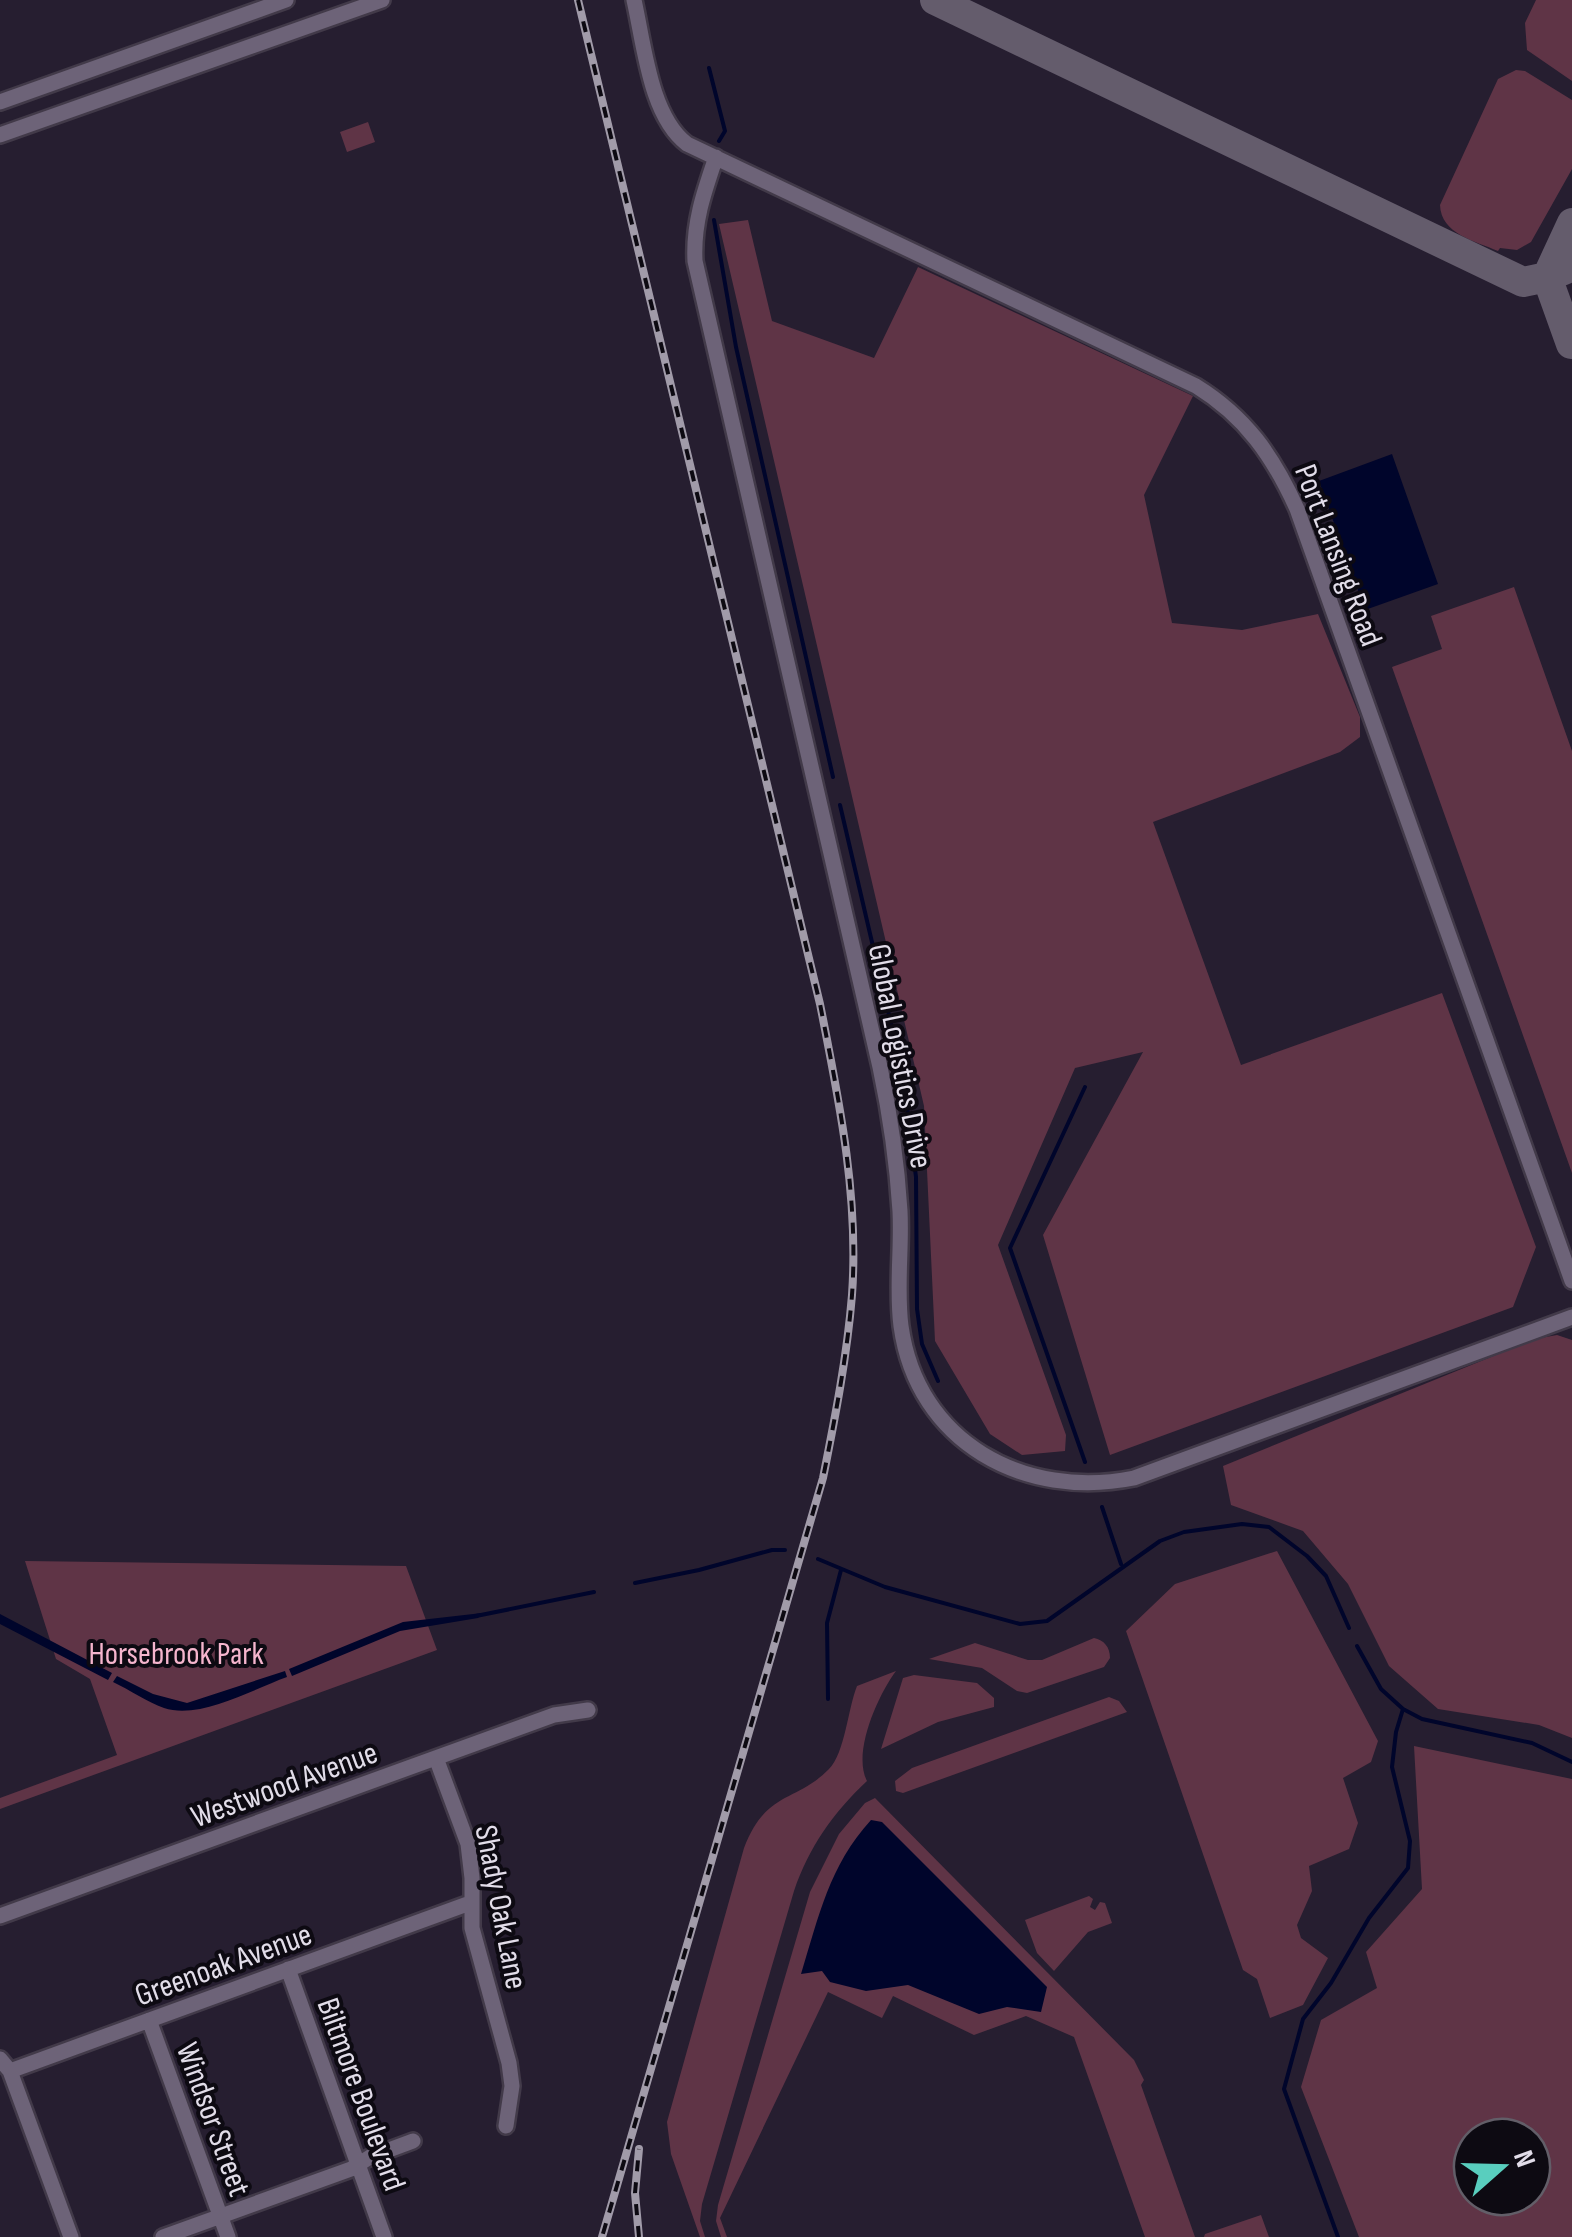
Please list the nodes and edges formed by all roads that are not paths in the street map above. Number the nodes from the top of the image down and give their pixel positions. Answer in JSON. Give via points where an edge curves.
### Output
{"nodes":[{"id":1,"x":286,"y":0,"type":"edge"},
{"id":2,"x":382,"y":0,"type":"edge"},
{"id":3,"x":634,"y":0,"type":"edge"},
{"id":4,"x":263,"y":8,"type":"junction"},
{"id":5,"x":273,"y":38,"type":"junction"},
{"id":6,"x":109,"y":63,"type":"junction"},
{"id":7,"x":120,"y":94,"type":"junction"},
{"id":8,"x":0,"y":102,"type":"edge"},
{"id":9,"x":0,"y":136,"type":"edge"},
{"id":10,"x":716,"y":157,"type":"junction"},
{"id":11,"x":1572,"y":1281,"type":"edge"},
{"id":12,"x":1572,"y":1317,"type":"edge"},
{"id":13,"x":588,"y":1710,"type":"dead end"},
{"id":14,"x":436,"y":1758,"type":"junction"},
{"id":15,"x":470,"y":1903,"type":"junction"},
{"id":16,"x":0,"y":1916,"type":"edge"},
{"id":17,"x":288,"y":1969,"type":"junction"},
{"id":18,"x":149,"y":2020,"type":"junction"},
{"id":19,"x":5,"y":2065,"type":"edge"},
{"id":20,"x":506,"y":2126,"type":"dead end"},
{"id":21,"x":413,"y":2142,"type":"dead end"},
{"id":22,"x":358,"y":2164,"type":"junction"},
{"id":23,"x":220,"y":2216,"type":"junction"},
{"id":24,"x":71,"y":2237,"type":"edge"},
{"id":25,"x":162,"y":2237,"type":"edge"},
{"id":26,"x":228,"y":2237,"type":"edge"},
{"id":27,"x":384,"y":2237,"type":"edge"}],
"edges":[{"from":1,"to":4,"type":"street"},
{"from":2,"to":5,"type":"street"},
{"from":3,"to":10,"type":"street","name":"Port Lansing Road","via":[[666,123]]},
{"from":4,"to":5,"type":"street"},
{"from":4,"to":6,"type":"street"},
{"from":5,"to":7,"type":"street"},
{"from":6,"to":7,"type":"street"},
{"from":6,"to":8,"type":"street"},
{"from":7,"to":9,"type":"street"},
{"from":10,"to":11,"type":"street","name":"Port Lansing Road","via":[[1196,386],[1262,443],[1298,509]]},
{"from":10,"to":12,"type":"street","name":"Global Logistics Drive","via":[[698,211],[695,261],[888,1109],[900,1212],[901,1328],[910,1362],[935,1408],[966,1442],[1025,1475],[1109,1483]]},
{"from":13,"to":14,"type":"street","name":"Westwood Avenue","via":[[554,1715]]},
{"from":14,"to":15,"type":"street","name":"Shady Oak Lane","via":[[468,1844]]},
{"from":14,"to":16,"type":"street","name":"Westwood Avenue"},
{"from":15,"to":17,"type":"street","name":"Greenoak Avenue"},
{"from":15,"to":20,"type":"street","name":"Shady Oak Lane","via":[[477,1957],[510,2063]]},
{"from":17,"to":18,"type":"street","name":"Greenoak Avenue"},
{"from":17,"to":22,"type":"street","name":"Biltmore Boulevard"},
{"from":18,"to":19,"type":"street","name":"Greenoak Avenue"},
{"from":18,"to":23,"type":"street","name":"Windsor Street"},
{"from":19,"to":24,"type":"street"},
{"from":21,"to":22,"type":"street"},
{"from":22,"to":23,"type":"street"},
{"from":22,"to":27,"type":"street","name":"Biltmore Boulevard"},
{"from":23,"to":25,"type":"street"},
{"from":23,"to":26,"type":"street","name":"Windsor Street"}]}
